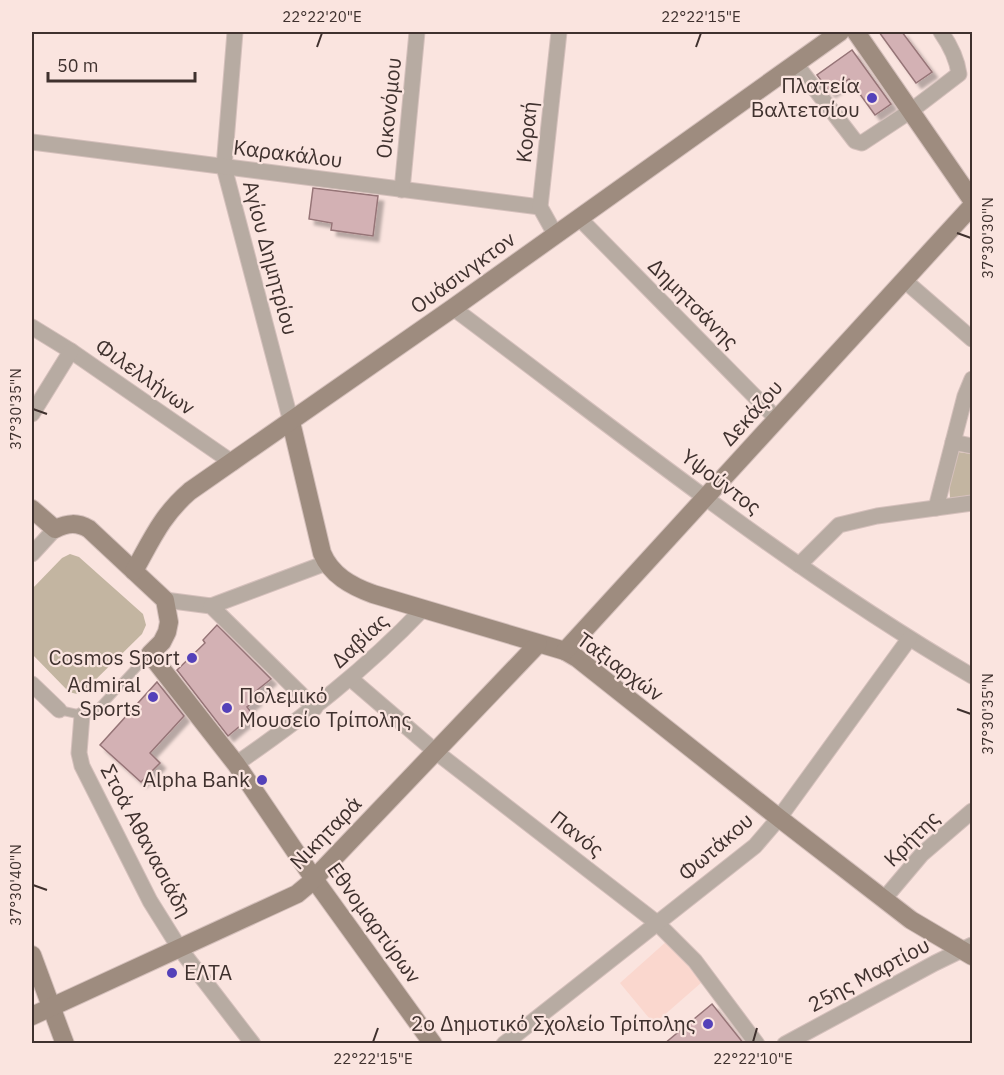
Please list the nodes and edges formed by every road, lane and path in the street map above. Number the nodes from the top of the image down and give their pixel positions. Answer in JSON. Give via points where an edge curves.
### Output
{"nodes":[{"id":1,"x":236,"y":32,"type":"edge"},
{"id":2,"x":417,"y":32,"type":"edge"},
{"id":3,"x":559,"y":32,"type":"edge"},
{"id":4,"x":840,"y":32,"type":"edge"},
{"id":5,"x":856,"y":32,"type":"edge"},
{"id":6,"x":941,"y":32,"type":"edge"},
{"id":7,"x":795,"y":63,"type":"junction"},
{"id":8,"x":966,"y":72,"type":"edge"},
{"id":9,"x":912,"y":110,"type":"junction"},
{"id":10,"x":32,"y":142,"type":"edge"},
{"id":11,"x":224,"y":166,"type":"junction"},
{"id":12,"x":402,"y":189,"type":"junction"},
{"id":13,"x":972,"y":200,"type":"edge"},
{"id":14,"x":972,"y":206,"type":"edge"},
{"id":15,"x":540,"y":207,"type":"junction"},
{"id":16,"x":579,"y":218,"type":"junction"},
{"id":17,"x":555,"y":234,"type":"junction"},
{"id":18,"x":904,"y":280,"type":"junction"},
{"id":19,"x":453,"y":308,"type":"junction"},
{"id":20,"x":32,"y":327,"type":"edge"},
{"id":21,"x":972,"y":339,"type":"edge"},
{"id":22,"x":71,"y":351,"type":"junction"},
{"id":23,"x":972,"y":379,"type":"edge"},
{"id":24,"x":32,"y":414,"type":"edge"},
{"id":25,"x":777,"y":419,"type":"junction"},
{"id":26,"x":291,"y":422,"type":"junction"},
{"id":27,"x":953,"y":442,"type":"junction"},
{"id":28,"x":972,"y":446,"type":"edge"},
{"id":29,"x":233,"y":463,"type":"junction"},
{"id":30,"x":706,"y":498,"type":"junction"},
{"id":31,"x":972,"y":503,"type":"edge"},
{"id":32,"x":936,"y":507,"type":"junction"},
{"id":33,"x":32,"y":509,"type":"edge"},
{"id":34,"x":56,"y":529,"type":"junction"},
{"id":35,"x":32,"y":554,"type":"edge"},
{"id":36,"x":326,"y":563,"type":"junction"},
{"id":37,"x":799,"y":565,"type":"junction"},
{"id":38,"x":134,"y":571,"type":"junction"},
{"id":39,"x":165,"y":600,"type":"junction"},
{"id":40,"x":211,"y":606,"type":"junction"},
{"id":41,"x":423,"y":609,"type":"junction"},
{"id":42,"x":909,"y":639,"type":"junction"},
{"id":43,"x":538,"y":644,"type":"junction"},
{"id":44,"x":565,"y":651,"type":"junction"},
{"id":45,"x":150,"y":654,"type":"junction"},
{"id":46,"x":972,"y":676,"type":"edge"},
{"id":47,"x":351,"y":679,"type":"junction"},
{"id":48,"x":32,"y":684,"type":"edge"},
{"id":49,"x":315,"y":708,"type":"junction"},
{"id":50,"x":59,"y":710,"type":"joint"},
{"id":51,"x":82,"y":715,"type":"junction"},
{"id":52,"x":436,"y":752,"type":"junction"},
{"id":53,"x":236,"y":764,"type":"junction"},
{"id":54,"x":972,"y":811,"type":"edge"},
{"id":55,"x":778,"y":818,"type":"junction"},
{"id":56,"x":314,"y":879,"type":"junction"},
{"id":57,"x":884,"y":899,"type":"junction"},
{"id":58,"x":657,"y":922,"type":"junction"},
{"id":59,"x":180,"y":949,"type":"junction"},
{"id":60,"x":969,"y":951,"type":"edge"},
{"id":61,"x":32,"y":955,"type":"edge"},
{"id":62,"x":52,"y":1006,"type":"junction"},
{"id":63,"x":32,"y":1016,"type":"edge"},
{"id":64,"x":65,"y":1044,"type":"edge"},
{"id":65,"x":252,"y":1044,"type":"edge"},
{"id":66,"x":433,"y":1044,"type":"edge"},
{"id":67,"x":504,"y":1044,"type":"edge"},
{"id":68,"x":757,"y":1044,"type":"edge"},
{"id":69,"x":785,"y":1044,"type":"edge"}],
"edges":[{"from":1,"to":11,"type":"street","name":"Αγίου Δημητρίου"},
{"from":2,"to":12,"type":"street","name":"Οικονόμου"},
{"from":3,"to":15,"type":"street","name":"Κοραή"},
{"from":4,"to":7,"type":"main road","name":"Ουάσινγκτον"},
{"from":5,"to":9,"type":"main road"},
{"from":6,"to":8,"type":"street"},
{"from":7,"to":9,"type":"street","via":[[855,141],[870,140]]},
{"from":7,"to":16,"type":"main road","name":"Ουάσινγκτον"},
{"from":8,"to":9,"type":"street"},
{"from":9,"to":13,"type":"main road"},
{"from":10,"to":11,"type":"street","name":"Καρακάλου"},
{"from":11,"to":12,"type":"street","name":"Καρακάλου"},
{"from":11,"to":26,"type":"street","name":"Αγίου Δημητρίου"},
{"from":12,"to":15,"type":"street","name":"Καρακάλου"},
{"from":14,"to":18,"type":"main road","name":"Δεκάζου"},
{"from":15,"to":17,"type":"street"},
{"from":16,"to":17,"type":"main road","name":"Ουάσινγκτον"},
{"from":16,"to":25,"type":"street","name":"Δημητσάνης"},
{"from":17,"to":19,"type":"main road","name":"Ουάσινγκτον"},
{"from":18,"to":21,"type":"street"},
{"from":18,"to":25,"type":"main road","name":"Δεκάζου"},
{"from":19,"to":26,"type":"main road","name":"Ουάσινγκτον"},
{"from":19,"to":30,"type":"street","name":"Υψούντος"},
{"from":20,"to":22,"type":"street","name":"Φιλελλήνων"},
{"from":22,"to":24,"type":"street"},
{"from":22,"to":29,"type":"street","name":"Φιλελλήνων"},
{"from":23,"to":27,"type":"street"},
{"from":25,"to":30,"type":"main road","name":"Δεκάζου"},
{"from":26,"to":29,"type":"main road","name":"Ουάσινγκτον"},
{"from":26,"to":36,"type":"main road"},
{"from":27,"to":28,"type":"street"},
{"from":27,"to":32,"type":"street"},
{"from":29,"to":38,"type":"main road","name":"Ουάσινγκτον","via":[[175,504]]},
{"from":30,"to":37,"type":"street","name":"Υψούντος"},
{"from":30,"to":44,"type":"main road","name":"Δεκάζου"},
{"from":31,"to":32,"type":"street"},
{"from":32,"to":37,"type":"street","via":[[839,525]]},
{"from":33,"to":34,"type":"main road"},
{"from":34,"to":35,"type":"street"},
{"from":34,"to":38,"type":"main road","via":[[81,524]]},
{"from":36,"to":40,"type":"street"},
{"from":36,"to":41,"type":"main road","name":"Ταξιαρχών","via":[[358,588]]},
{"from":37,"to":42,"type":"street","name":"Υψούντος"},
{"from":38,"to":39,"type":"main road"},
{"from":39,"to":40,"type":"street"},
{"from":39,"to":45,"type":"main road","via":[[167,632]]},
{"from":40,"to":49,"type":"street"},
{"from":41,"to":43,"type":"main road","name":"Ταξιαρχών"},
{"from":41,"to":47,"type":"street","name":"Δαβίας"},
{"from":42,"to":46,"type":"street","name":"Υψούντος"},
{"from":42,"to":55,"type":"street","name":"Φωτάκου"},
{"from":43,"to":44,"type":"main road","name":"Ταξιαρχών"},
{"from":43,"to":52,"type":"main road","name":"Νικηταρά"},
{"from":44,"to":55,"type":"main road","name":"Ταξιαρχών"},
{"from":45,"to":51,"type":"lane","via":[[99,708]]},
{"from":45,"to":53,"type":"main road","name":"Εθνομαρτύρων"},
{"from":47,"to":49,"type":"street","name":"Δαβίας"},
{"from":47,"to":52,"type":"street","name":"Πανός"},
{"from":48,"to":50,"type":"street"},
{"from":49,"to":53,"type":"street","name":"Δαβίας"},
{"from":50,"to":51,"type":"lane"},
{"from":51,"to":59,"type":"street","name":"Στοά Αθανασιάδη","via":[[82,766],[150,901]]},
{"from":52,"to":56,"type":"main road","name":"Νικηταρά"},
{"from":52,"to":58,"type":"street","name":"Πανός"},
{"from":53,"to":56,"type":"main road","name":"Εθνομαρτύρων"},
{"from":54,"to":57,"type":"street","name":"Κρήτης","via":[[922,854]]},
{"from":55,"to":57,"type":"main road","name":"Ταξιαρχών"},
{"from":55,"to":58,"type":"street","name":"Φωτάκου","via":[[755,846]]},
{"from":56,"to":59,"type":"main road","name":"Νικηταρά","via":[[297,894]]},
{"from":56,"to":66,"type":"main road","name":"Εθνομαρτύρων"},
{"from":57,"to":60,"type":"main road","name":"Ταξιαρχών","via":[[911,920]]},
{"from":58,"to":67,"type":"street","name":"Φωτάκου"},
{"from":58,"to":68,"type":"street","name":"Πανός","via":[[695,961]]},
{"from":59,"to":62,"type":"main road","name":"Νικηταρά"},
{"from":59,"to":65,"type":"street","name":"Στοά Αθανασιάδη"},
{"from":60,"to":69,"type":"street","name":"25ης Μαρτίου","via":[[934,963]]},
{"from":61,"to":62,"type":"main road"},
{"from":62,"to":63,"type":"main road","name":"Νικηταρά"},
{"from":62,"to":64,"type":"main road"}]}
